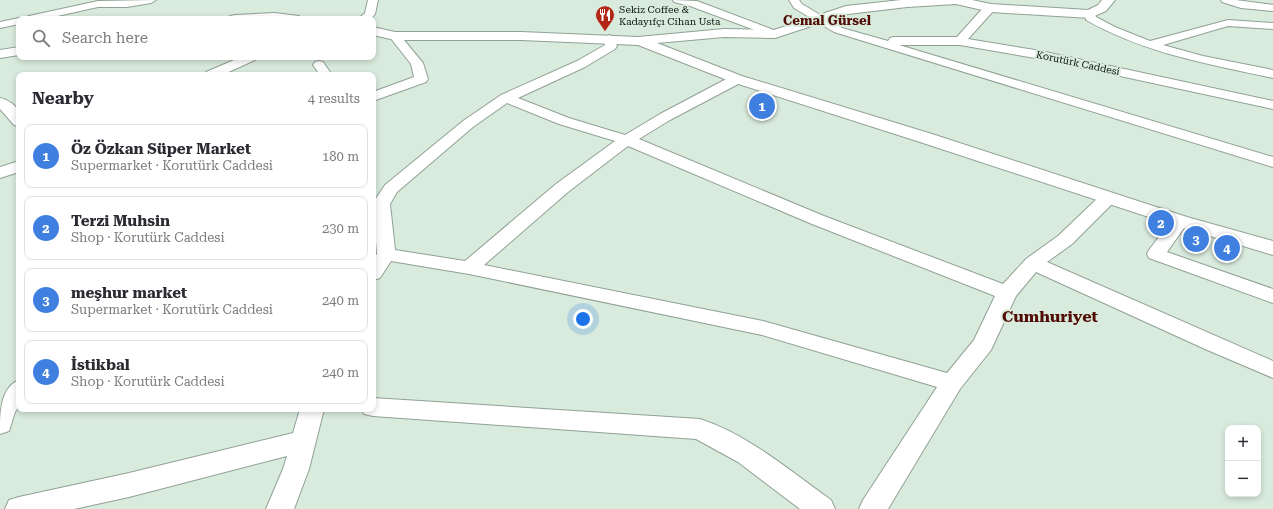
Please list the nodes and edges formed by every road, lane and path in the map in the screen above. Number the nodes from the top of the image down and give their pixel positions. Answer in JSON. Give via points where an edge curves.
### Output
{"nodes":[{"id":1,"x":151,"y":0,"type":"edge"},
{"id":2,"x":373,"y":0,"type":"edge"},
{"id":3,"x":678,"y":0,"type":"edge"},
{"id":4,"x":794,"y":0,"type":"edge"},
{"id":5,"x":956,"y":0,"type":"edge"},
{"id":6,"x":1109,"y":0,"type":"edge"},
{"id":7,"x":1226,"y":0,"type":"edge"},
{"id":8,"x":716,"y":1,"type":"edge"},
{"id":9,"x":98,"y":2,"type":"edge"},
{"id":10,"x":693,"y":3,"type":"junction"},
{"id":11,"x":991,"y":8,"type":"junction"},
{"id":12,"x":1273,"y":8,"type":"edge"},
{"id":13,"x":1090,"y":14,"type":"junction"},
{"id":14,"x":41,"y":16,"type":"edge"},
{"id":15,"x":368,"y":16,"type":"edge"},
{"id":16,"x":820,"y":19,"type":"junction"},
{"id":17,"x":16,"y":22,"type":"edge"},
{"id":18,"x":1243,"y":24,"type":"junction"},
{"id":19,"x":0,"y":25,"type":"edge"},
{"id":20,"x":1273,"y":26,"type":"edge"},
{"id":21,"x":376,"y":32,"type":"edge"},
{"id":22,"x":1273,"y":33,"type":"edge"},
{"id":23,"x":775,"y":34,"type":"junction"},
{"id":24,"x":395,"y":36,"type":"junction"},
{"id":25,"x":609,"y":39,"type":"junction"},
{"id":26,"x":930,"y":40,"type":"junction"},
{"id":27,"x":638,"y":41,"type":"junction"},
{"id":28,"x":881,"y":41,"type":"junction"},
{"id":29,"x":960,"y":41,"type":"junction"},
{"id":30,"x":1151,"y":45,"type":"junction"},
{"id":31,"x":16,"y":51,"type":"edge"},
{"id":32,"x":916,"y":53,"type":"junction"},
{"id":33,"x":0,"y":54,"type":"edge"},
{"id":34,"x":245,"y":60,"type":"edge"},
{"id":35,"x":1248,"y":69,"type":"junction"},
{"id":36,"x":219,"y":72,"type":"edge"},
{"id":37,"x":1273,"y":74,"type":"edge"},
{"id":38,"x":737,"y":79,"type":"junction"},
{"id":39,"x":376,"y":96,"type":"edge"},
{"id":40,"x":506,"y":98,"type":"junction"},
{"id":41,"x":1250,"y":100,"type":"junction"},
{"id":42,"x":0,"y":102,"type":"edge"},
{"id":43,"x":1273,"y":106,"type":"edge"},
{"id":44,"x":16,"y":118,"type":"edge"},
{"id":45,"x":627,"y":140,"type":"junction"},
{"id":46,"x":1273,"y":162,"type":"edge"},
{"id":47,"x":16,"y":167,"type":"edge"},
{"id":48,"x":0,"y":173,"type":"edge"},
{"id":49,"x":1108,"y":198,"type":"junction"},
{"id":50,"x":377,"y":204,"type":"edge"},
{"id":51,"x":1180,"y":220,"type":"junction"},
{"id":52,"x":1273,"y":248,"type":"edge"},
{"id":53,"x":386,"y":254,"type":"junction"},
{"id":54,"x":1033,"y":263,"type":"junction"},
{"id":55,"x":470,"y":268,"type":"junction"},
{"id":56,"x":376,"y":269,"type":"edge"},
{"id":57,"x":1007,"y":293,"type":"junction"},
{"id":58,"x":1273,"y":296,"type":"edge"},
{"id":59,"x":1273,"y":370,"type":"edge"},
{"id":60,"x":952,"y":383,"type":"junction"},
{"id":61,"x":16,"y":393,"type":"edge"},
{"id":62,"x":376,"y":407,"type":"edge"},
{"id":63,"x":311,"y":412,"type":"edge"},
{"id":64,"x":0,"y":424,"type":"edge"},
{"id":65,"x":304,"y":441,"type":"junction"},
{"id":66,"x":19,"y":509,"type":"edge"},
{"id":67,"x":280,"y":509,"type":"edge"},
{"id":68,"x":820,"y":509,"type":"edge"},
{"id":69,"x":872,"y":509,"type":"edge"}],
"edges":[{"from":1,"to":9,"type":"street","via":[[127,4]]},
{"from":2,"to":15,"type":"street"},
{"from":3,"to":10,"type":"street"},
{"from":4,"to":16,"type":"street","via":[[798,6]]},
{"from":5,"to":11,"type":"street"},
{"from":5,"to":16,"type":"street","via":[[846,10]]},
{"from":6,"to":13,"type":"street","via":[[1102,8]]},
{"from":7,"to":12,"type":"street","via":[[1241,5]]},
{"from":8,"to":10,"type":"street"},
{"from":9,"to":14,"type":"street"},
{"from":10,"to":23,"type":"street"},
{"from":11,"to":13,"type":"street"},
{"from":11,"to":29,"type":"street"},
{"from":13,"to":30,"type":"street","via":[[1090,18],[1098,23]]},
{"from":16,"to":23,"type":"street"},
{"from":16,"to":28,"type":"street","via":[[838,30]]},
{"from":17,"to":19,"type":"street"},
{"from":18,"to":20,"type":"street"},
{"from":18,"to":22,"type":"street"},
{"from":18,"to":30,"type":"street","via":[[1228,23]]},
{"from":21,"to":24,"type":"street"},
{"from":23,"to":27,"type":"street","via":[[724,33]]},
{"from":24,"to":25,"type":"street"},
{"from":24,"to":39,"type":"street","via":[[416,63],[421,79]]},
{"from":25,"to":27,"type":"street"},
{"from":25,"to":40,"type":"street","via":[[611,46],[581,64]]},
{"from":26,"to":28,"type":"street","name":"Korutürk Caddesi"},
{"from":26,"to":29,"type":"street","name":"Korutürk Caddesi"},
{"from":26,"to":32,"type":"street"},
{"from":27,"to":38,"type":"street"},
{"from":28,"to":32,"type":"street"},
{"from":29,"to":41,"type":"street","name":"Korutürk Caddesi","via":[[1041,55]]},
{"from":30,"to":35,"type":"street"},
{"from":31,"to":33,"type":"street"},
{"from":32,"to":46,"type":"street"},
{"from":34,"to":36,"type":"street"},
{"from":35,"to":37,"type":"street"},
{"from":35,"to":41,"type":"street"},
{"from":38,"to":45,"type":"street"},
{"from":38,"to":49,"type":"street"},
{"from":40,"to":45,"type":"street","via":[[564,121]]},
{"from":40,"to":50,"type":"street","via":[[468,124],[391,189]]},
{"from":41,"to":43,"type":"street","name":"Korutürk Caddesi"},
{"from":42,"to":44,"type":"street"},
{"from":45,"to":55,"type":"street","via":[[562,188]]},
{"from":45,"to":57,"type":"street","via":[[818,220]]},
{"from":47,"to":48,"type":"street"},
{"from":49,"to":51,"type":"street"},
{"from":49,"to":54,"type":"street","via":[[1065,240]]},
{"from":50,"to":53,"type":"street"},
{"from":51,"to":52,"type":"street"},
{"from":51,"to":58,"type":"street","via":[[1156,254]]},
{"from":53,"to":55,"type":"street"},
{"from":53,"to":56,"type":"street"},
{"from":54,"to":57,"type":"street"},
{"from":54,"to":59,"type":"street","via":[[1194,337]]},
{"from":55,"to":60,"type":"street","via":[[763,328]]},
{"from":57,"to":60,"type":"street","via":[[983,344]]},
{"from":60,"to":69,"type":"street"},
{"from":61,"to":64,"type":"street","via":[[4,409]]},
{"from":62,"to":68,"type":"street","via":[[700,428],[747,454]]},
{"from":63,"to":65,"type":"street"},
{"from":65,"to":66,"type":"street","via":[[129,485]]},
{"from":65,"to":67,"type":"street"}]}
